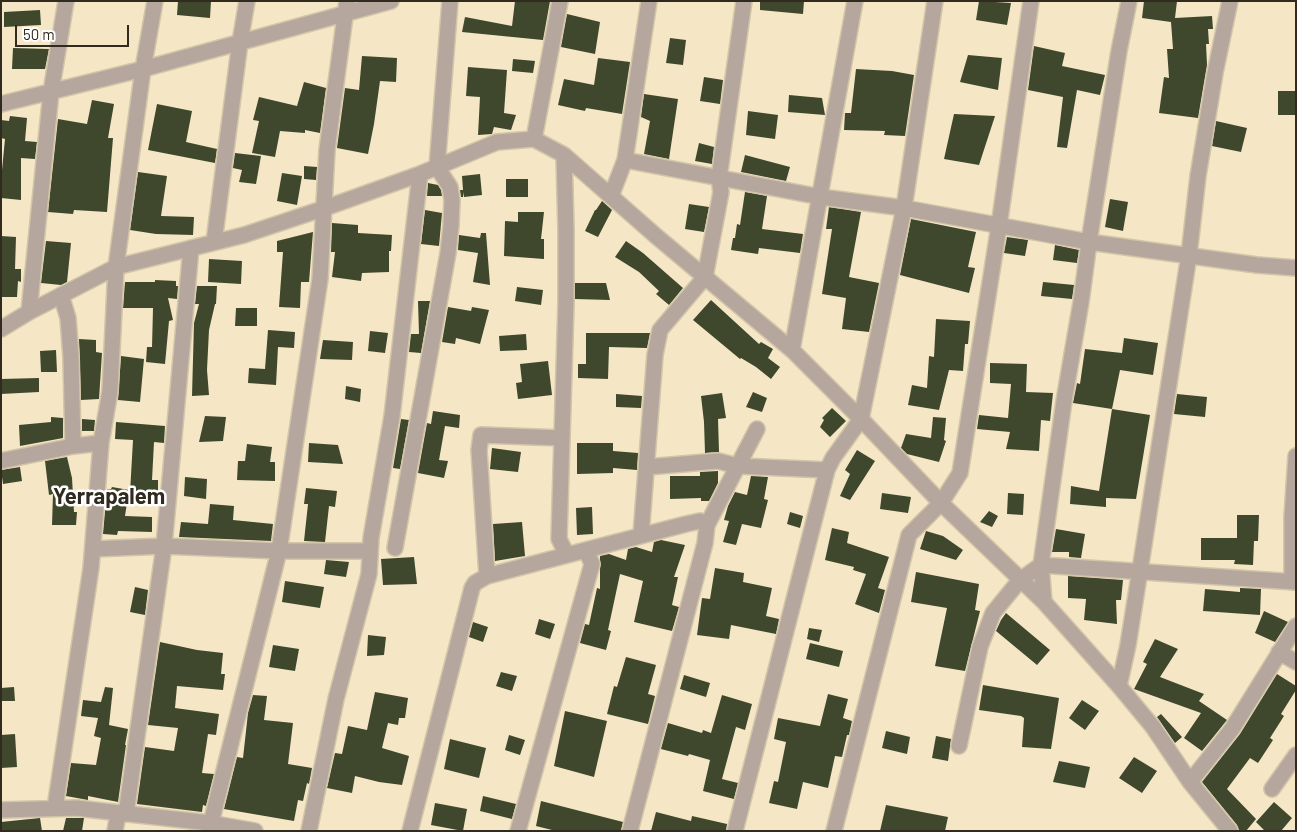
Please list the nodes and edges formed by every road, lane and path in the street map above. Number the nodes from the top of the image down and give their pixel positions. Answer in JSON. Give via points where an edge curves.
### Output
{"nodes":[{"id":1,"x":66,"y":1,"type":"edge"},
{"id":2,"x":155,"y":1,"type":"edge"},
{"id":3,"x":248,"y":1,"type":"edge"},
{"id":4,"x":391,"y":1,"type":"edge"},
{"id":5,"x":450,"y":1,"type":"edge"},
{"id":6,"x":560,"y":1,"type":"edge"},
{"id":7,"x":649,"y":1,"type":"edge"},
{"id":8,"x":744,"y":1,"type":"edge"},
{"id":9,"x":855,"y":1,"type":"edge"},
{"id":10,"x":935,"y":1,"type":"edge"},
{"id":11,"x":1031,"y":1,"type":"edge"},
{"id":12,"x":1129,"y":1,"type":"edge"},
{"id":13,"x":1230,"y":1,"type":"edge"},
{"id":14,"x":346,"y":8,"type":"edge"},
{"id":15,"x":240,"y":42,"type":"junction"},
{"id":16,"x":143,"y":69,"type":"junction"},
{"id":17,"x":51,"y":92,"type":"junction"},
{"id":18,"x":1,"y":104,"type":"edge"},
{"id":19,"x":534,"y":138,"type":"junction"},
{"id":20,"x":564,"y":155,"type":"junction"},
{"id":21,"x":625,"y":160,"type":"junction"},
{"id":22,"x":437,"y":167,"type":"junction"},
{"id":23,"x":420,"y":174,"type":"junction"},
{"id":24,"x":719,"y":178,"type":"junction"},
{"id":25,"x":611,"y":196,"type":"junction"},
{"id":26,"x":821,"y":197,"type":"junction"},
{"id":27,"x":325,"y":208,"type":"junction"},
{"id":28,"x":904,"y":208,"type":"junction"},
{"id":29,"x":999,"y":226,"type":"junction"},
{"id":30,"x":214,"y":242,"type":"junction"},
{"id":31,"x":1089,"y":242,"type":"junction"},
{"id":32,"x":192,"y":248,"type":"junction"},
{"id":33,"x":1189,"y":255,"type":"junction"},
{"id":34,"x":116,"y":267,"type":"junction"},
{"id":35,"x":1296,"y":268,"type":"edge"},
{"id":36,"x":705,"y":277,"type":"junction"},
{"id":37,"x":61,"y":295,"type":"junction"},
{"id":38,"x":29,"y":312,"type":"junction"},
{"id":39,"x":1,"y":329,"type":"edge"},
{"id":40,"x":792,"y":350,"type":"junction"},
{"id":41,"x":861,"y":419,"type":"junction"},
{"id":42,"x":757,"y":429,"type":"dead end"},
{"id":43,"x":562,"y":438,"type":"junction"},
{"id":44,"x":101,"y":443,"type":"junction"},
{"id":45,"x":73,"y":446,"type":"junction"},
{"id":46,"x":1296,"y":456,"type":"edge"},
{"id":47,"x":1,"y":461,"type":"edge"},
{"id":48,"x":738,"y":466,"type":"junction"},
{"id":49,"x":647,"y":467,"type":"junction"},
{"id":50,"x":827,"y":470,"type":"junction"},
{"id":51,"x":940,"y":503,"type":"junction"},
{"id":52,"x":707,"y":525,"type":"junction"},
{"id":53,"x":641,"y":535,"type":"junction"},
{"id":54,"x":164,"y":546,"type":"junction"},
{"id":55,"x":395,"y":548,"type":"dead end"},
{"id":56,"x":93,"y":549,"type":"junction"},
{"id":57,"x":586,"y":550,"type":"junction"},
{"id":58,"x":279,"y":551,"type":"junction"},
{"id":59,"x":370,"y":551,"type":"junction"},
{"id":60,"x":567,"y":555,"type":"junction"},
{"id":61,"x":1041,"y":564,"type":"junction"},
{"id":62,"x":1139,"y":571,"type":"junction"},
{"id":63,"x":487,"y":576,"type":"junction"},
{"id":64,"x":1020,"y":580,"type":"junction"},
{"id":65,"x":1294,"y":582,"type":"edge"},
{"id":66,"x":1044,"y":602,"type":"junction"},
{"id":67,"x":1296,"y":626,"type":"edge"},
{"id":68,"x":1279,"y":652,"type":"junction"},
{"id":69,"x":1296,"y":662,"type":"edge"},
{"id":70,"x":1119,"y":686,"type":"junction"},
{"id":71,"x":959,"y":746,"type":"dead end"},
{"id":72,"x":1296,"y":756,"type":"edge"},
{"id":73,"x":1190,"y":782,"type":"junction"},
{"id":74,"x":1272,"y":788,"type":"dead end"},
{"id":75,"x":55,"y":808,"type":"junction"},
{"id":76,"x":1,"y":810,"type":"edge"},
{"id":77,"x":122,"y":814,"type":"junction"},
{"id":78,"x":210,"y":827,"type":"edge"},
{"id":79,"x":115,"y":831,"type":"edge"},
{"id":80,"x":255,"y":831,"type":"edge"},
{"id":81,"x":309,"y":831,"type":"edge"},
{"id":82,"x":410,"y":831,"type":"edge"},
{"id":83,"x":518,"y":831,"type":"edge"},
{"id":84,"x":630,"y":831,"type":"edge"},
{"id":85,"x":735,"y":831,"type":"edge"},
{"id":86,"x":834,"y":831,"type":"edge"},
{"id":87,"x":1230,"y":831,"type":"edge"}],
"edges":[{"from":1,"to":17,"type":"street"},
{"from":2,"to":16,"type":"street"},
{"from":3,"to":15,"type":"street"},
{"from":4,"to":14,"type":"street"},
{"from":5,"to":22,"type":"street"},
{"from":6,"to":19,"type":"street"},
{"from":7,"to":21,"type":"street"},
{"from":8,"to":24,"type":"street"},
{"from":9,"to":26,"type":"street"},
{"from":10,"to":28,"type":"street"},
{"from":11,"to":29,"type":"street"},
{"from":12,"to":31,"type":"street"},
{"from":13,"to":33,"type":"street","via":[[1198,176]]},
{"from":14,"to":15,"type":"street"},
{"from":14,"to":27,"type":"street","via":[[327,150]]},
{"from":15,"to":16,"type":"street"},
{"from":15,"to":30,"type":"street"},
{"from":16,"to":17,"type":"street"},
{"from":16,"to":34,"type":"street"},
{"from":17,"to":18,"type":"street"},
{"from":17,"to":38,"type":"street"},
{"from":19,"to":20,"type":"street"},
{"from":19,"to":22,"type":"street","via":[[497,142]]},
{"from":20,"to":25,"type":"street"},
{"from":20,"to":43,"type":"street","via":[[566,284]]},
{"from":21,"to":24,"type":"street"},
{"from":21,"to":25,"type":"street"},
{"from":22,"to":23,"type":"street"},
{"from":22,"to":55,"type":"street","via":[[450,187],[451,226]]},
{"from":23,"to":27,"type":"street"},
{"from":23,"to":59,"type":"street","via":[[392,416]]},
{"from":24,"to":26,"type":"street"},
{"from":24,"to":36,"type":"street","via":[[721,192]]},
{"from":25,"to":36,"type":"street"},
{"from":26,"to":28,"type":"street"},
{"from":26,"to":40,"type":"street"},
{"from":27,"to":30,"type":"street"},
{"from":27,"to":58,"type":"street","via":[[320,279]]},
{"from":28,"to":29,"type":"street"},
{"from":28,"to":41,"type":"street"},
{"from":29,"to":31,"type":"street"},
{"from":29,"to":51,"type":"street","via":[[960,473]]},
{"from":30,"to":32,"type":"street"},
{"from":31,"to":33,"type":"street"},
{"from":31,"to":61,"type":"street"},
{"from":32,"to":34,"type":"street"},
{"from":32,"to":54,"type":"street"},
{"from":33,"to":35,"type":"street"},
{"from":33,"to":62,"type":"street"},
{"from":34,"to":37,"type":"street"},
{"from":34,"to":44,"type":"street","via":[[110,391]]},
{"from":36,"to":40,"type":"street"},
{"from":36,"to":49,"type":"street","via":[[660,330],[655,355]]},
{"from":37,"to":38,"type":"street"},
{"from":37,"to":45,"type":"street","via":[[68,318],[71,347]]},
{"from":38,"to":39,"type":"street"},
{"from":40,"to":41,"type":"street"},
{"from":41,"to":50,"type":"street"},
{"from":41,"to":51,"type":"street"},
{"from":42,"to":48,"type":"street"},
{"from":43,"to":60,"type":"street","via":[[559,539]]},
{"from":43,"to":63,"type":"street","via":[[481,435],[479,450]]},
{"from":44,"to":45,"type":"street"},
{"from":44,"to":56,"type":"street"},
{"from":45,"to":47,"type":"street"},
{"from":46,"to":65,"type":"street","via":[[1292,518]]},
{"from":48,"to":49,"type":"street","via":[[718,461]]},
{"from":48,"to":50,"type":"street"},
{"from":48,"to":52,"type":"street"},
{"from":49,"to":53,"type":"street"},
{"from":50,"to":85,"type":"street"},
{"from":51,"to":64,"type":"street"},
{"from":51,"to":86,"type":"street","via":[[909,535]]},
{"from":52,"to":53,"type":"street","via":[[700,521]]},
{"from":52,"to":84,"type":"street"},
{"from":53,"to":57,"type":"street"},
{"from":54,"to":56,"type":"street"},
{"from":54,"to":58,"type":"street"},
{"from":54,"to":77,"type":"street"},
{"from":56,"to":75,"type":"street"},
{"from":57,"to":60,"type":"street"},
{"from":57,"to":83,"type":"street","via":[[592,564]]},
{"from":58,"to":59,"type":"street"},
{"from":58,"to":78,"type":"street"},
{"from":59,"to":81,"type":"street","via":[[368,574],[336,699]]},
{"from":60,"to":63,"type":"street"},
{"from":61,"to":62,"type":"street"},
{"from":61,"to":64,"type":"street"},
{"from":61,"to":66,"type":"street"},
{"from":62,"to":65,"type":"street"},
{"from":62,"to":70,"type":"street"},
{"from":63,"to":82,"type":"street","via":[[472,588]]},
{"from":64,"to":66,"type":"street"},
{"from":64,"to":71,"type":"street","via":[[993,613],[980,647]]},
{"from":66,"to":70,"type":"street"},
{"from":67,"to":68,"type":"street"},
{"from":68,"to":69,"type":"street"},
{"from":68,"to":73,"type":"street","via":[[1232,729]]},
{"from":70,"to":73,"type":"street","via":[[1153,727]]},
{"from":72,"to":74,"type":"street"},
{"from":73,"to":87,"type":"street"},
{"from":75,"to":76,"type":"street"},
{"from":75,"to":77,"type":"street"},
{"from":77,"to":78,"type":"street"},
{"from":77,"to":79,"type":"street"},
{"from":78,"to":80,"type":"street"}]}
